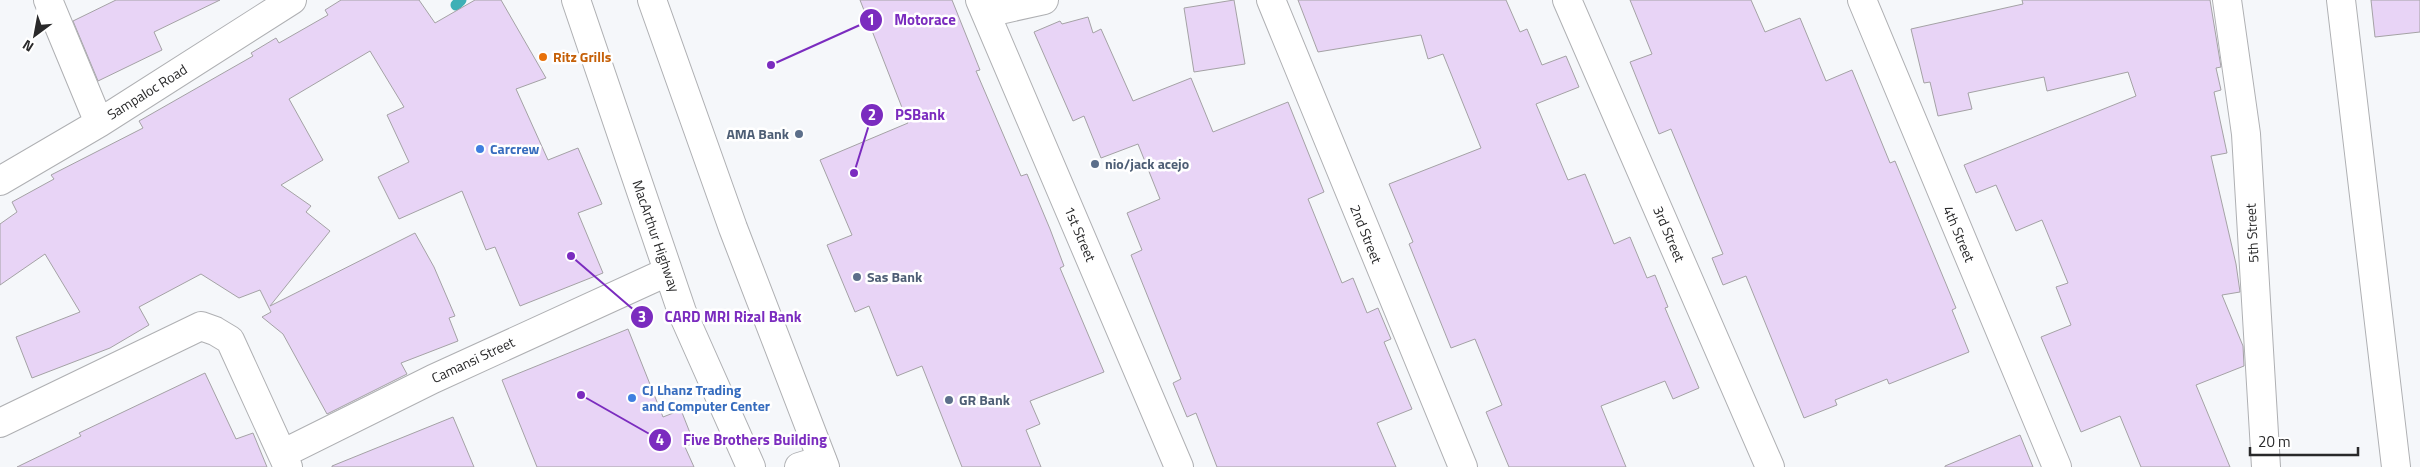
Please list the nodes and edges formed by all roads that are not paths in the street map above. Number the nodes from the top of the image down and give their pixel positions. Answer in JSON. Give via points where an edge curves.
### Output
{"nodes":[{"id":1,"x":48,"y":0,"type":"edge"},
{"id":2,"x":292,"y":0,"type":"edge"},
{"id":3,"x":576,"y":0,"type":"edge"},
{"id":4,"x":652,"y":0,"type":"edge"},
{"id":5,"x":1044,"y":0,"type":"edge"},
{"id":6,"x":1271,"y":0,"type":"edge"},
{"id":7,"x":1568,"y":0,"type":"edge"},
{"id":8,"x":1862,"y":0,"type":"edge"},
{"id":9,"x":2227,"y":0,"type":"edge"},
{"id":10,"x":2341,"y":0,"type":"edge"},
{"id":11,"x":983,"y":7,"type":"edge"},
{"id":12,"x":99,"y":123,"type":"junction"},
{"id":13,"x":0,"y":181,"type":"edge"},
{"id":14,"x":667,"y":272,"type":"junction"},
{"id":15,"x":0,"y":423,"type":"edge"},
{"id":16,"x":285,"y":461,"type":"edge"},
{"id":17,"x":815,"y":465,"type":"edge"},
{"id":18,"x":751,"y":467,"type":"edge"},
{"id":19,"x":1179,"y":467,"type":"edge"},
{"id":20,"x":1463,"y":467,"type":"edge"},
{"id":21,"x":1770,"y":467,"type":"edge"},
{"id":22,"x":2057,"y":467,"type":"edge"},
{"id":23,"x":2266,"y":467,"type":"edge"},
{"id":24,"x":2396,"y":467,"type":"edge"}],
"edges":[{"from":1,"to":12,"type":"main road"},
{"from":2,"to":12,"type":"main road","name":"Sampaloc Road"},
{"from":3,"to":14,"type":"main road","name":"MacArthur Highway"},
{"from":4,"to":17,"type":"main road"},
{"from":5,"to":11,"type":"main road"},
{"from":6,"to":20,"type":"main road","name":"2nd Street"},
{"from":7,"to":21,"type":"main road","name":"3rd Street"},
{"from":8,"to":22,"type":"main road","name":"4th Street"},
{"from":9,"to":23,"type":"main road","name":"5th Street","via":[[2246,134]]},
{"from":10,"to":24,"type":"main road"},
{"from":11,"to":19,"type":"main road","name":"1st Street"},
{"from":12,"to":13,"type":"main road","name":"Sampaloc Road"},
{"from":14,"to":16,"type":"main road","name":"Camansi Street","via":[[432,379]]},
{"from":14,"to":18,"type":"main road","name":"MacArthur Highway"},
{"from":15,"to":16,"type":"main road","via":[[201,326],[230,340]]}]}
